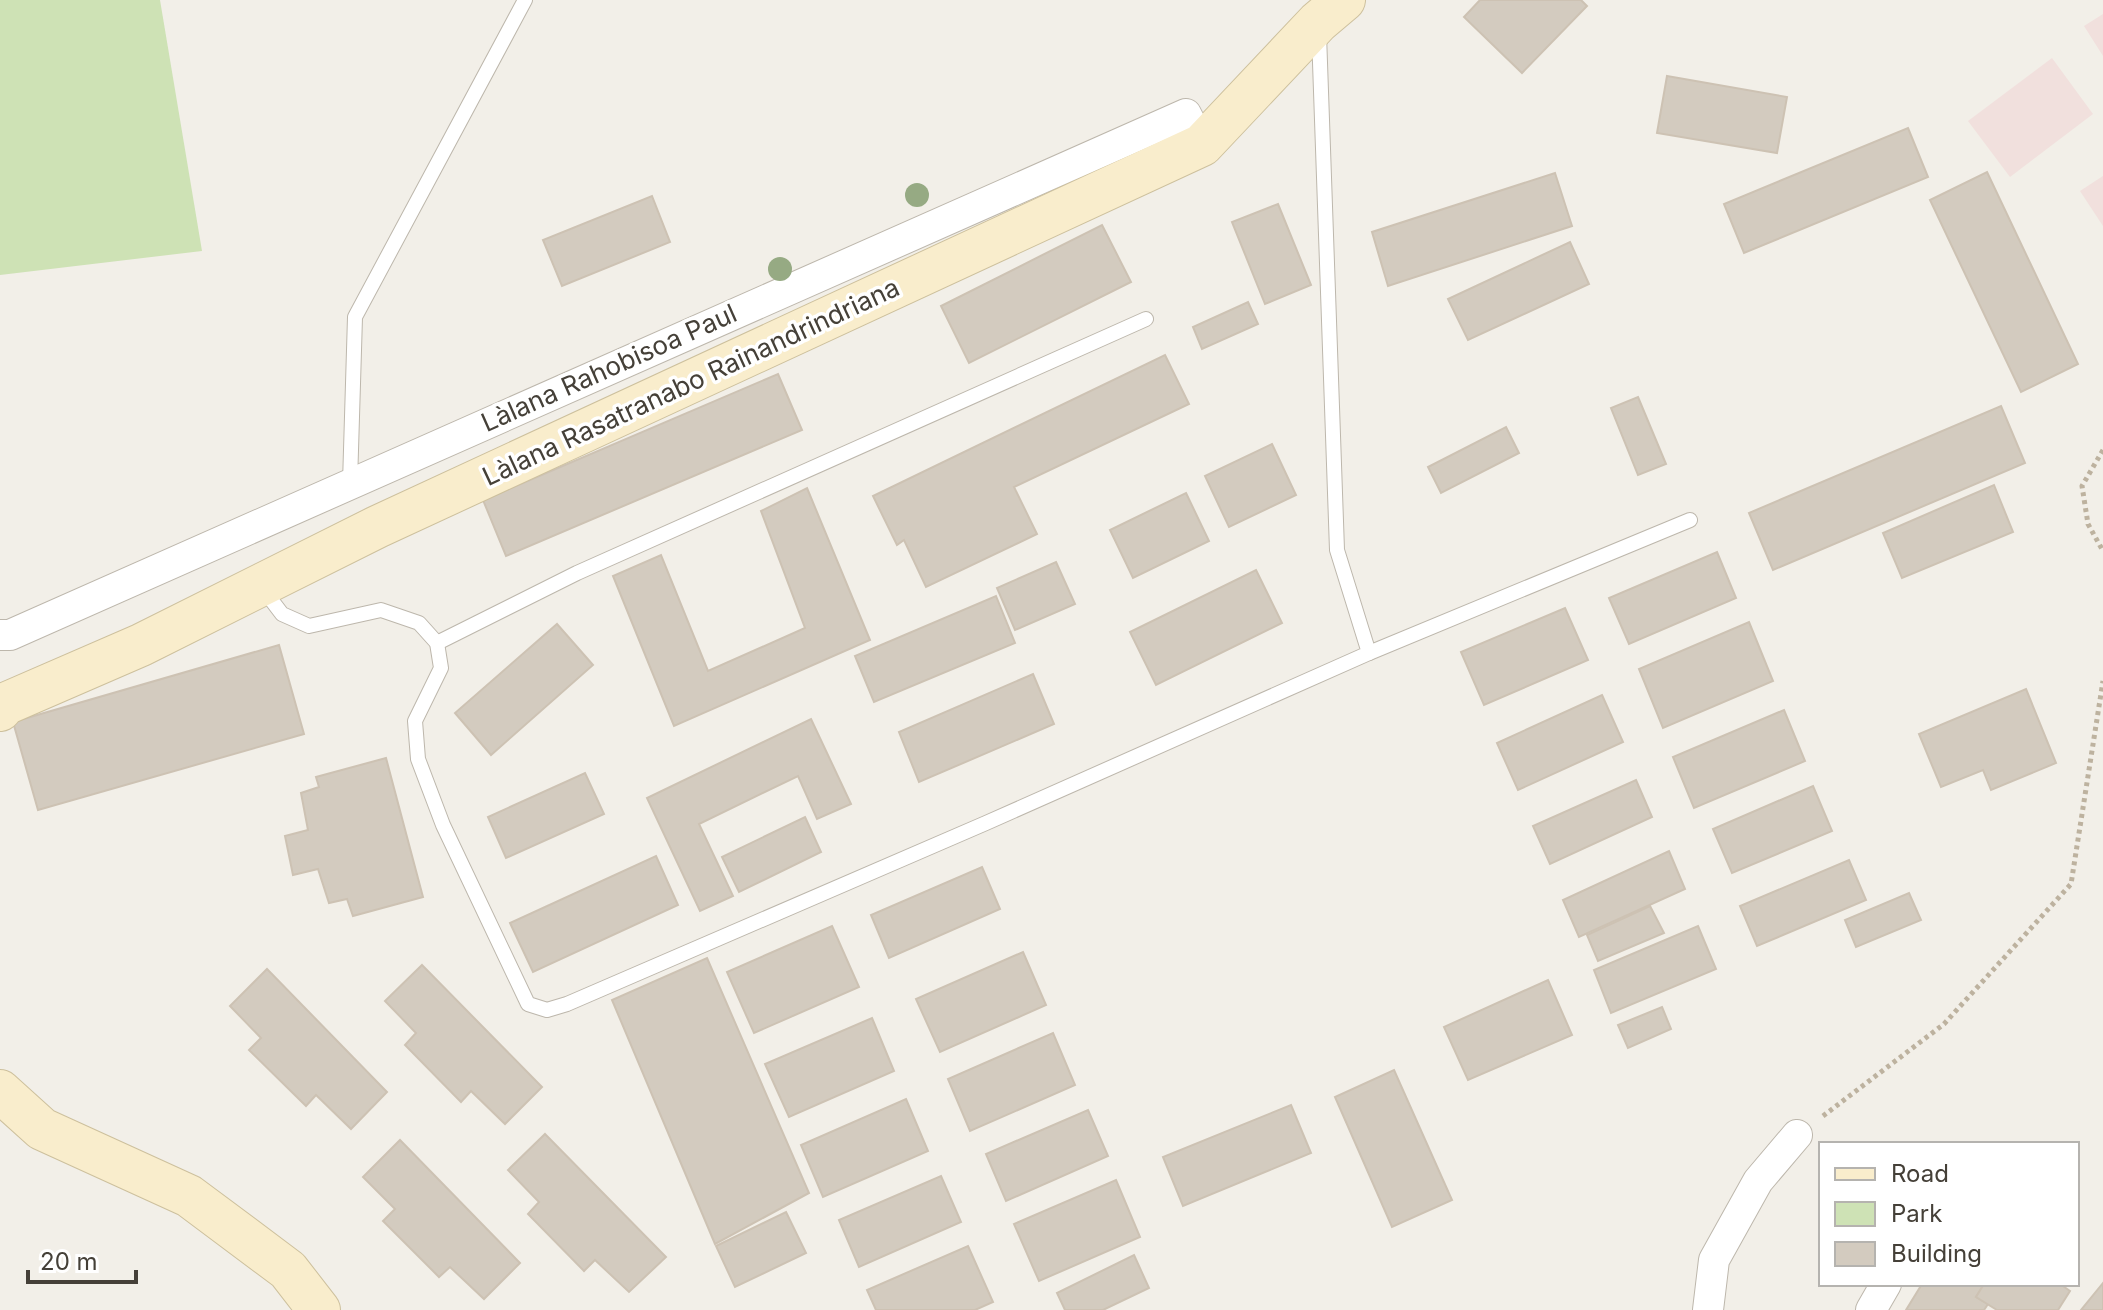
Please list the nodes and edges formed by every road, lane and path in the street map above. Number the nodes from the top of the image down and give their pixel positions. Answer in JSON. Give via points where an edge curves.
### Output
{"nodes":[{"id":1,"x":525,"y":0,"type":"edge"},
{"id":2,"x":1331,"y":11,"type":"edge"},
{"id":3,"x":1202,"y":145,"type":"junction"},
{"id":4,"x":1146,"y":319,"type":"dead end"},
{"id":5,"x":2103,"y":450,"type":"edge"},
{"id":6,"x":350,"y":483,"type":"junction"},
{"id":7,"x":1690,"y":520,"type":"dead end"},
{"id":8,"x":2103,"y":551,"type":"edge"},
{"id":9,"x":261,"y":587,"type":"junction"},
{"id":10,"x":0,"y":635,"type":"edge"},
{"id":11,"x":437,"y":643,"type":"junction"},
{"id":12,"x":1369,"y":653,"type":"junction"},
{"id":13,"x":2103,"y":681,"type":"edge"},
{"id":14,"x":0,"y":710,"type":"edge"},
{"id":15,"x":0,"y":1091,"type":"edge"},
{"id":16,"x":1797,"y":1135,"type":"joint"},
{"id":17,"x":1885,"y":1286,"type":"edge"},
{"id":18,"x":319,"y":1310,"type":"edge"},
{"id":19,"x":1708,"y":1310,"type":"edge"},
{"id":20,"x":1871,"y":1310,"type":"edge"}],
"edges":[{"from":1,"to":6,"type":"lane","via":[[355,317]]},
{"from":2,"to":3,"type":"street","name":"Làlana Rasatranabo Rainandrindriana"},
{"from":2,"to":12,"type":"lane","via":[[1337,550]]},
{"from":3,"to":6,"type":"street","name":"Làlana Rahobisoa Paul","via":[[1186,114]]},
{"from":3,"to":9,"type":"street","name":"Làlana Rasatranabo Rainandrindriana","via":[[377,527]]},
{"from":4,"to":11,"type":"lane","via":[[577,573]]},
{"from":5,"to":8,"type":"path","via":[[2082,486],[2088,524]]},
{"from":6,"to":10,"type":"street","name":"Làlana Rahobisoa Paul"},
{"from":7,"to":12,"type":"lane"},
{"from":9,"to":11,"type":"lane","via":[[282,614],[309,626],[381,610],[419,623]]},
{"from":9,"to":14,"type":"street","name":"Làlana Rasatranabo Rainandrindriana"},
{"from":11,"to":12,"type":"lane","via":[[441,668],[415,721],[418,759],[443,825],[528,1004],[547,1010]]},
{"from":13,"to":16,"type":"path","via":[[2071,884],[1944,1024]]},
{"from":15,"to":18,"type":"street","via":[[42,1129],[189,1196],[288,1270]]},
{"from":16,"to":19,"type":"street","via":[[1758,1181],[1714,1260]]},
{"from":17,"to":20,"type":"street"}]}
